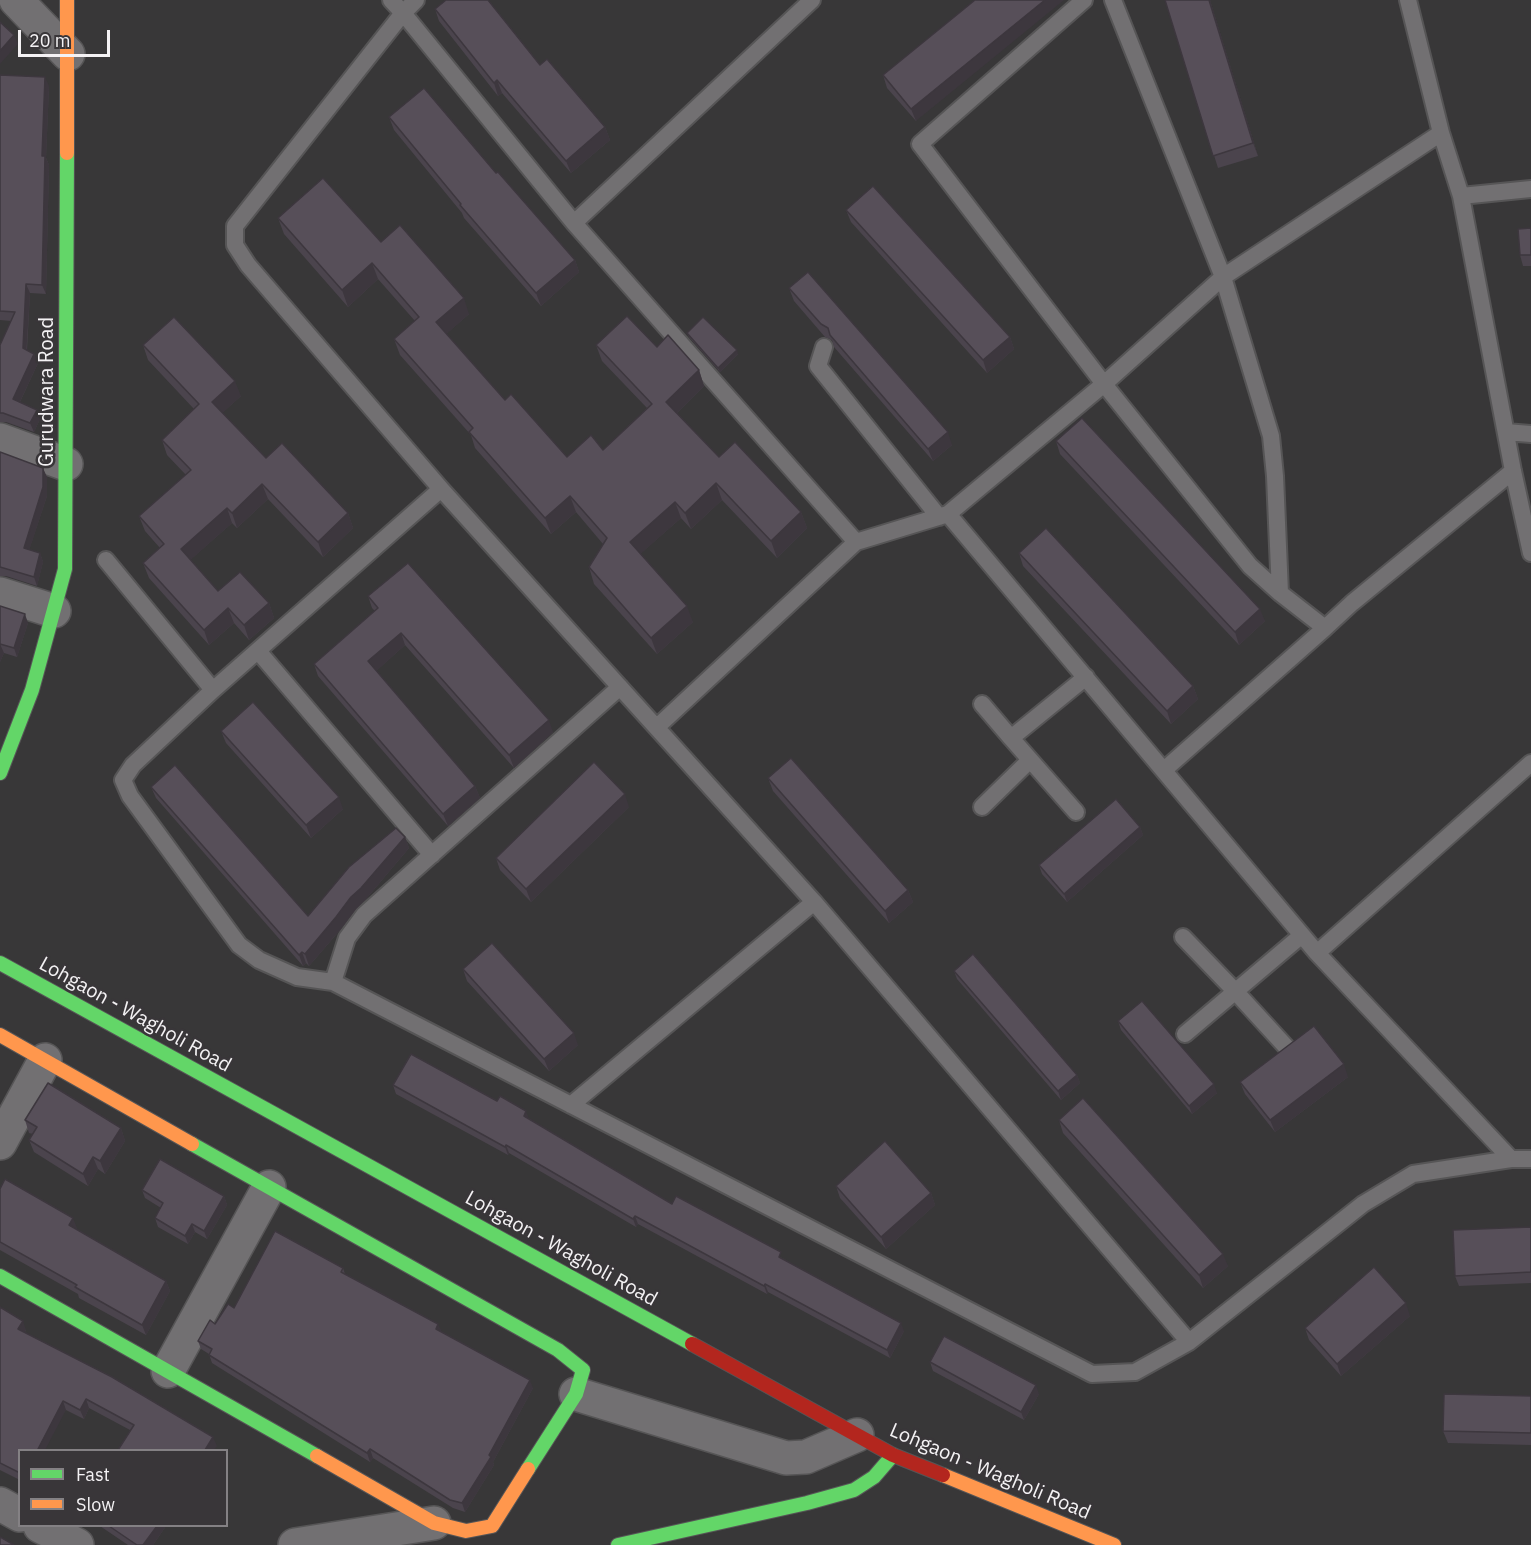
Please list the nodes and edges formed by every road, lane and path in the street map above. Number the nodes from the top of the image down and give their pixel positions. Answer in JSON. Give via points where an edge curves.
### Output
{"nodes":[{"id":1,"x":16,"y":0,"type":"edge"},
{"id":2,"x":67,"y":0,"type":"edge"},
{"id":3,"x":391,"y":0,"type":"edge"},
{"id":4,"x":416,"y":0,"type":"edge"},
{"id":5,"x":812,"y":0,"type":"edge"},
{"id":6,"x":1084,"y":0,"type":"edge"},
{"id":7,"x":1113,"y":0,"type":"edge"},
{"id":8,"x":1408,"y":0,"type":"edge"},
{"id":9,"x":403,"y":13,"type":"junction"},
{"id":10,"x":68,"y":54,"type":"junction"},
{"id":11,"x":1441,"y":134,"type":"junction"},
{"id":12,"x":1531,"y":189,"type":"edge"},
{"id":13,"x":1461,"y":196,"type":"junction"},
{"id":14,"x":574,"y":223,"type":"junction"},
{"id":15,"x":1223,"y":277,"type":"junction"},
{"id":16,"x":824,"y":347,"type":"edge"},
{"id":17,"x":1104,"y":384,"type":"junction"},
{"id":18,"x":1506,"y":432,"type":"junction"},
{"id":19,"x":1531,"y":434,"type":"edge"},
{"id":20,"x":0,"y":440,"type":"edge"},
{"id":21,"x":66,"y":464,"type":"junction"},
{"id":22,"x":1513,"y":471,"type":"junction"},
{"id":23,"x":441,"y":489,"type":"junction"},
{"id":24,"x":944,"y":515,"type":"junction"},
{"id":25,"x":856,"y":542,"type":"junction"},
{"id":26,"x":1531,"y":553,"type":"edge"},
{"id":27,"x":106,"y":560,"type":"dead end"},
{"id":28,"x":1280,"y":593,"type":"junction"},
{"id":29,"x":0,"y":594,"type":"edge"},
{"id":30,"x":54,"y":611,"type":"junction"},
{"id":31,"x":1325,"y":628,"type":"junction"},
{"id":32,"x":258,"y":651,"type":"junction"},
{"id":33,"x":1086,"y":677,"type":"junction"},
{"id":34,"x":620,"y":687,"type":"junction"},
{"id":35,"x":213,"y":690,"type":"junction"},
{"id":36,"x":982,"y":704,"type":"dead end"},
{"id":37,"x":657,"y":727,"type":"junction"},
{"id":38,"x":1011,"y":738,"type":"junction"},
{"id":39,"x":1030,"y":760,"type":"junction"},
{"id":40,"x":1531,"y":763,"type":"edge"},
{"id":41,"x":1164,"y":770,"type":"junction"},
{"id":42,"x":0,"y":773,"type":"edge"},
{"id":43,"x":982,"y":807,"type":"dead end"},
{"id":44,"x":1076,"y":812,"type":"dead end"},
{"id":45,"x":432,"y":855,"type":"junction"},
{"id":46,"x":814,"y":902,"type":"junction"},
{"id":47,"x":1302,"y":935,"type":"junction"},
{"id":48,"x":1183,"y":937,"type":"dead end"},
{"id":49,"x":1317,"y":953,"type":"junction"},
{"id":50,"x":0,"y":963,"type":"edge"},
{"id":51,"x":333,"y":982,"type":"junction"},
{"id":52,"x":1235,"y":991,"type":"junction"},
{"id":53,"x":1185,"y":1034,"type":"dead end"},
{"id":54,"x":0,"y":1035,"type":"edge"},
{"id":55,"x":1288,"y":1049,"type":"edge"},
{"id":56,"x":45,"y":1060,"type":"junction"},
{"id":57,"x":571,"y":1105,"type":"junction"},
{"id":58,"x":0,"y":1143,"type":"edge"},
{"id":59,"x":1510,"y":1159,"type":"junction"},
{"id":60,"x":1531,"y":1159,"type":"edge"},
{"id":61,"x":269,"y":1187,"type":"junction"},
{"id":62,"x":0,"y":1275,"type":"edge"},
{"id":63,"x":1189,"y":1342,"type":"junction"},
{"id":64,"x":168,"y":1371,"type":"junction"},
{"id":65,"x":576,"y":1394,"type":"junction"},
{"id":66,"x":857,"y":1435,"type":"junction"},
{"id":67,"x":893,"y":1455,"type":"junction"},
{"id":68,"x":0,"y":1504,"type":"edge"},
{"id":69,"x":18,"y":1514,"type":"edge"},
{"id":70,"x":434,"y":1523,"type":"junction"},
{"id":71,"x":42,"y":1527,"type":"edge"},
{"id":72,"x":77,"y":1545,"type":"edge"},
{"id":73,"x":295,"y":1545,"type":"edge"},
{"id":74,"x":618,"y":1545,"type":"edge"},
{"id":75,"x":1114,"y":1545,"type":"edge"}],
"edges":[{"from":1,"to":10,"type":"street"},
{"from":2,"to":10,"type":"street","name":"Gurudwara Road"},
{"from":3,"to":9,"type":"lane"},
{"from":4,"to":9,"type":"lane"},
{"from":5,"to":14,"type":"lane"},
{"from":6,"to":17,"type":"lane","via":[[921,144]]},
{"from":7,"to":15,"type":"lane"},
{"from":8,"to":11,"type":"lane"},
{"from":9,"to":14,"type":"lane"},
{"from":9,"to":23,"type":"lane","via":[[235,226],[235,245],[248,266]]},
{"from":10,"to":21,"type":"street","name":"Gurudwara Road"},
{"from":11,"to":13,"type":"lane"},
{"from":11,"to":15,"type":"lane"},
{"from":12,"to":13,"type":"lane"},
{"from":13,"to":18,"type":"lane"},
{"from":14,"to":25,"type":"lane"},
{"from":15,"to":17,"type":"lane"},
{"from":15,"to":28,"type":"lane","via":[[1271,436]]},
{"from":16,"to":24,"type":"lane","via":[[818,366]]},
{"from":17,"to":24,"type":"lane"},
{"from":17,"to":28,"type":"lane","via":[[1250,566]]},
{"from":18,"to":19,"type":"lane"},
{"from":18,"to":22,"type":"lane"},
{"from":20,"to":21,"type":"street"},
{"from":21,"to":30,"type":"street","name":"Gurudwara Road","via":[[65,569]]},
{"from":22,"to":26,"type":"lane"},
{"from":22,"to":31,"type":"lane"},
{"from":23,"to":32,"type":"lane"},
{"from":23,"to":34,"type":"lane"},
{"from":24,"to":25,"type":"lane"},
{"from":24,"to":33,"type":"lane"},
{"from":25,"to":37,"type":"lane"},
{"from":27,"to":35,"type":"lane"},
{"from":28,"to":31,"type":"lane"},
{"from":29,"to":30,"type":"street"},
{"from":30,"to":42,"type":"street","name":"Gurudwara Road","via":[[32,690]]},
{"from":31,"to":41,"type":"lane"},
{"from":32,"to":35,"type":"lane"},
{"from":32,"to":45,"type":"lane"},
{"from":33,"to":38,"type":"lane"},
{"from":33,"to":41,"type":"lane"},
{"from":34,"to":37,"type":"lane"},
{"from":34,"to":45,"type":"lane"},
{"from":35,"to":51,"type":"lane","via":[[133,765],[123,780],[130,796],[239,945],[259,960],[297,977]]},
{"from":36,"to":38,"type":"lane"},
{"from":37,"to":46,"type":"lane"},
{"from":38,"to":39,"type":"lane"},
{"from":39,"to":43,"type":"lane"},
{"from":39,"to":44,"type":"lane"},
{"from":40,"to":49,"type":"lane"},
{"from":41,"to":47,"type":"lane"},
{"from":45,"to":51,"type":"lane","via":[[364,915],[347,938]]},
{"from":46,"to":57,"type":"lane"},
{"from":46,"to":63,"type":"lane"},
{"from":47,"to":49,"type":"lane"},
{"from":47,"to":52,"type":"lane"},
{"from":48,"to":52,"type":"lane"},
{"from":49,"to":59,"type":"lane"},
{"from":50,"to":66,"type":"street","name":"Lohgaon - Wagholi Road"},
{"from":51,"to":57,"type":"lane"},
{"from":52,"to":53,"type":"lane"},
{"from":52,"to":55,"type":"lane"},
{"from":54,"to":56,"type":"street"},
{"from":56,"to":58,"type":"street"},
{"from":56,"to":61,"type":"street"},
{"from":57,"to":63,"type":"lane","via":[[1092,1374],[1135,1372]]},
{"from":59,"to":60,"type":"lane"},
{"from":59,"to":63,"type":"lane","via":[[1413,1174],[1363,1204]]},
{"from":61,"to":64,"type":"street"},
{"from":61,"to":65,"type":"street","via":[[558,1350],[583,1370]]},
{"from":62,"to":64,"type":"street"},
{"from":64,"to":70,"type":"street"},
{"from":65,"to":66,"type":"street","via":[[786,1458],[806,1457]]},
{"from":65,"to":70,"type":"street","via":[[492,1526],[466,1531]]},
{"from":66,"to":67,"type":"street","name":"Lohgaon - Wagholi Road"},
{"from":67,"to":74,"type":"street","via":[[874,1477],[854,1490]]},
{"from":67,"to":75,"type":"street","name":"Lohgaon - Wagholi Road"},
{"from":68,"to":69,"type":"street"},
{"from":70,"to":73,"type":"street"},
{"from":71,"to":72,"type":"street"}]}
